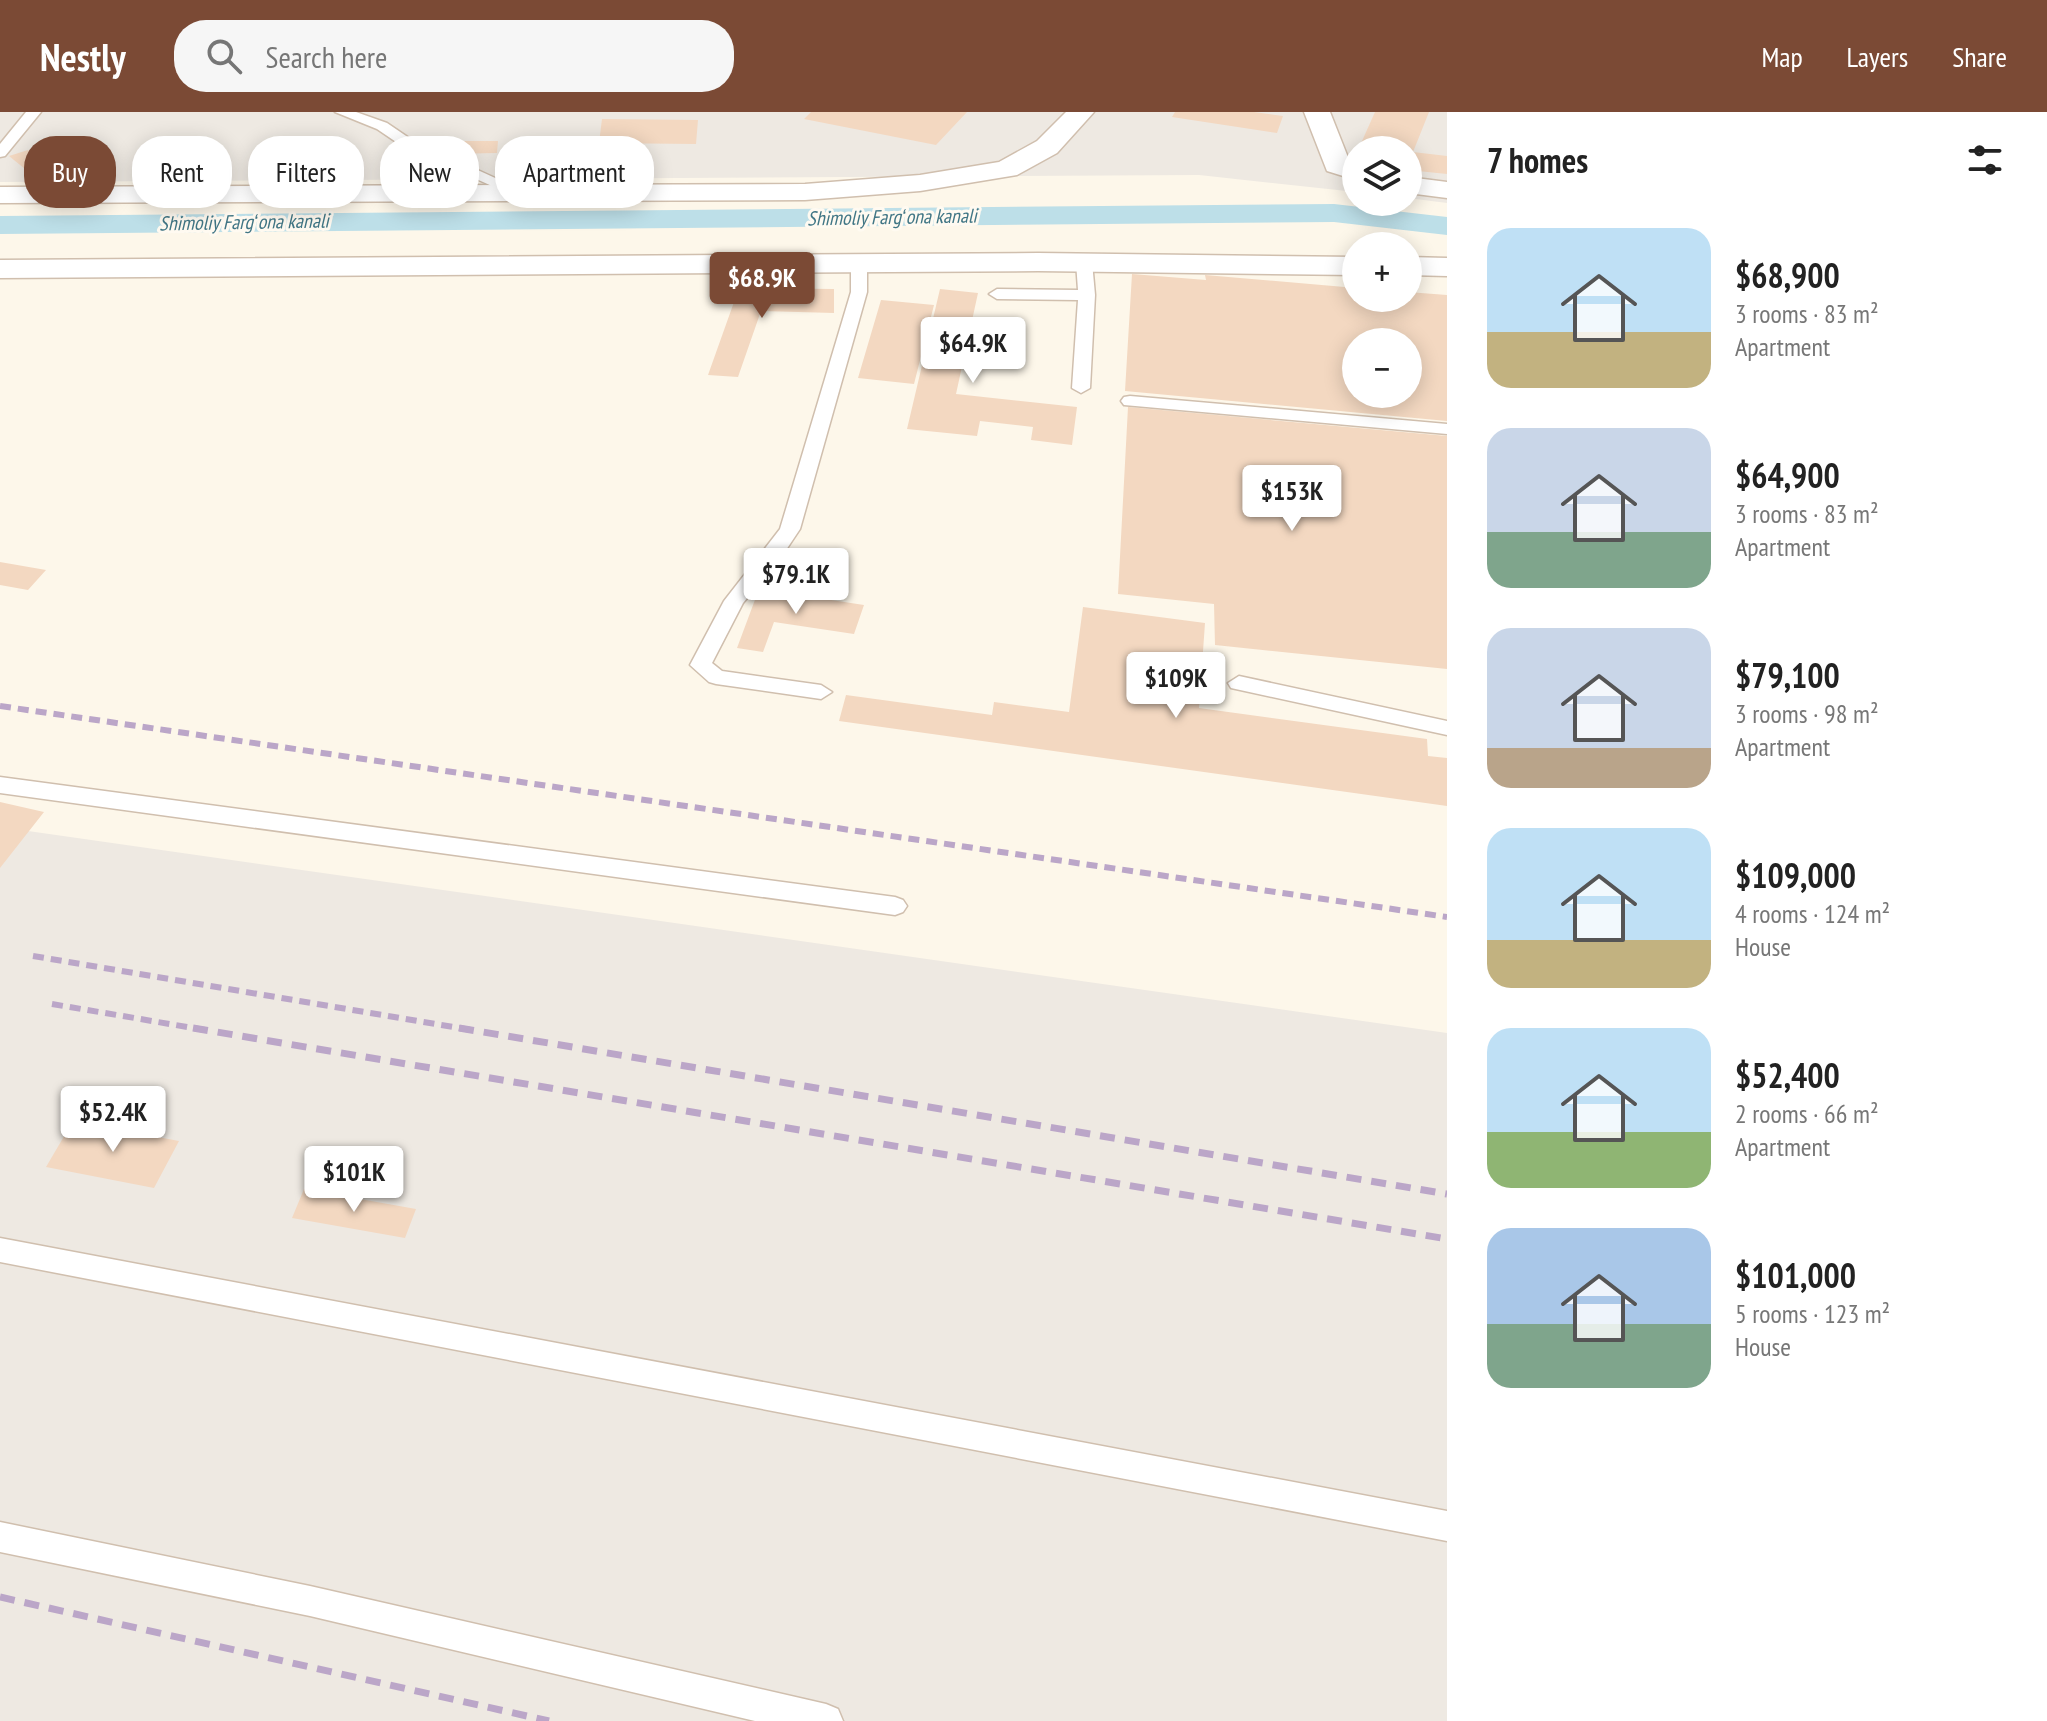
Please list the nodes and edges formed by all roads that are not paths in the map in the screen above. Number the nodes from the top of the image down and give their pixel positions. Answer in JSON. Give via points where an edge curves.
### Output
{"nodes":[{"id":1,"x":34,"y":112,"type":"edge"},
{"id":2,"x":342,"y":112,"type":"edge"},
{"id":3,"x":1081,"y":112,"type":"edge"},
{"id":4,"x":1317,"y":112,"type":"edge"},
{"id":5,"x":0,"y":153,"type":"edge"},
{"id":6,"x":1342,"y":167,"type":"edge"},
{"id":7,"x":495,"y":181,"type":"edge"},
{"id":8,"x":1422,"y":187,"type":"edge"},
{"id":9,"x":1447,"y":190,"type":"edge"},
{"id":10,"x":654,"y":193,"type":"edge"},
{"id":11,"x":495,"y":194,"type":"edge"},
{"id":12,"x":0,"y":195,"type":"edge"},
{"id":13,"x":1084,"y":262,"type":"junction"},
{"id":14,"x":859,"y":263,"type":"junction"},
{"id":15,"x":1342,"y":266,"type":"edge"},
{"id":16,"x":1422,"y":266,"type":"edge"},
{"id":17,"x":1447,"y":267,"type":"edge"},
{"id":18,"x":0,"y":269,"type":"edge"},
{"id":19,"x":997,"y":294,"type":"dead end"},
{"id":20,"x":1087,"y":295,"type":"junction"},
{"id":21,"x":1081,"y":388,"type":"dead end"},
{"id":22,"x":1130,"y":401,"type":"dead end"},
{"id":23,"x":1447,"y":429,"type":"edge"},
{"id":24,"x":1239,"y":683,"type":"dead end"},
{"id":25,"x":821,"y":692,"type":"dead end"},
{"id":26,"x":1447,"y":728,"type":"edge"},
{"id":27,"x":0,"y":785,"type":"edge"},
{"id":28,"x":895,"y":906,"type":"dead end"},
{"id":29,"x":0,"y":1250,"type":"edge"},
{"id":30,"x":1447,"y":1526,"type":"edge"},
{"id":31,"x":0,"y":1537,"type":"edge"},
{"id":32,"x":826,"y":1721,"type":"edge"}],
"edges":[{"from":1,"to":5,"type":"lane"},
{"from":2,"to":7,"type":"lane","via":[[372,121],[407,143]]},
{"from":3,"to":10,"type":"street","via":[[1047,147],[1007,169],[920,183],[805,192]]},
{"from":4,"to":6,"type":"street"},
{"from":8,"to":9,"type":"street"},
{"from":11,"to":12,"type":"street"},
{"from":13,"to":14,"type":"street"},
{"from":13,"to":15,"type":"street"},
{"from":13,"to":20,"type":"lane"},
{"from":14,"to":18,"type":"street"},
{"from":14,"to":25,"type":"lane","via":[[859,292],[790,529],[778,553],[740,594],[701,665],[716,677]]},
{"from":16,"to":17,"type":"street"},
{"from":19,"to":20,"type":"lane"},
{"from":20,"to":21,"type":"lane"},
{"from":22,"to":23,"type":"lane"},
{"from":24,"to":26,"type":"lane"},
{"from":27,"to":28,"type":"lane"},
{"from":29,"to":30,"type":"lane"},
{"from":31,"to":32,"type":"lane","via":[[310,1601]]}]}
